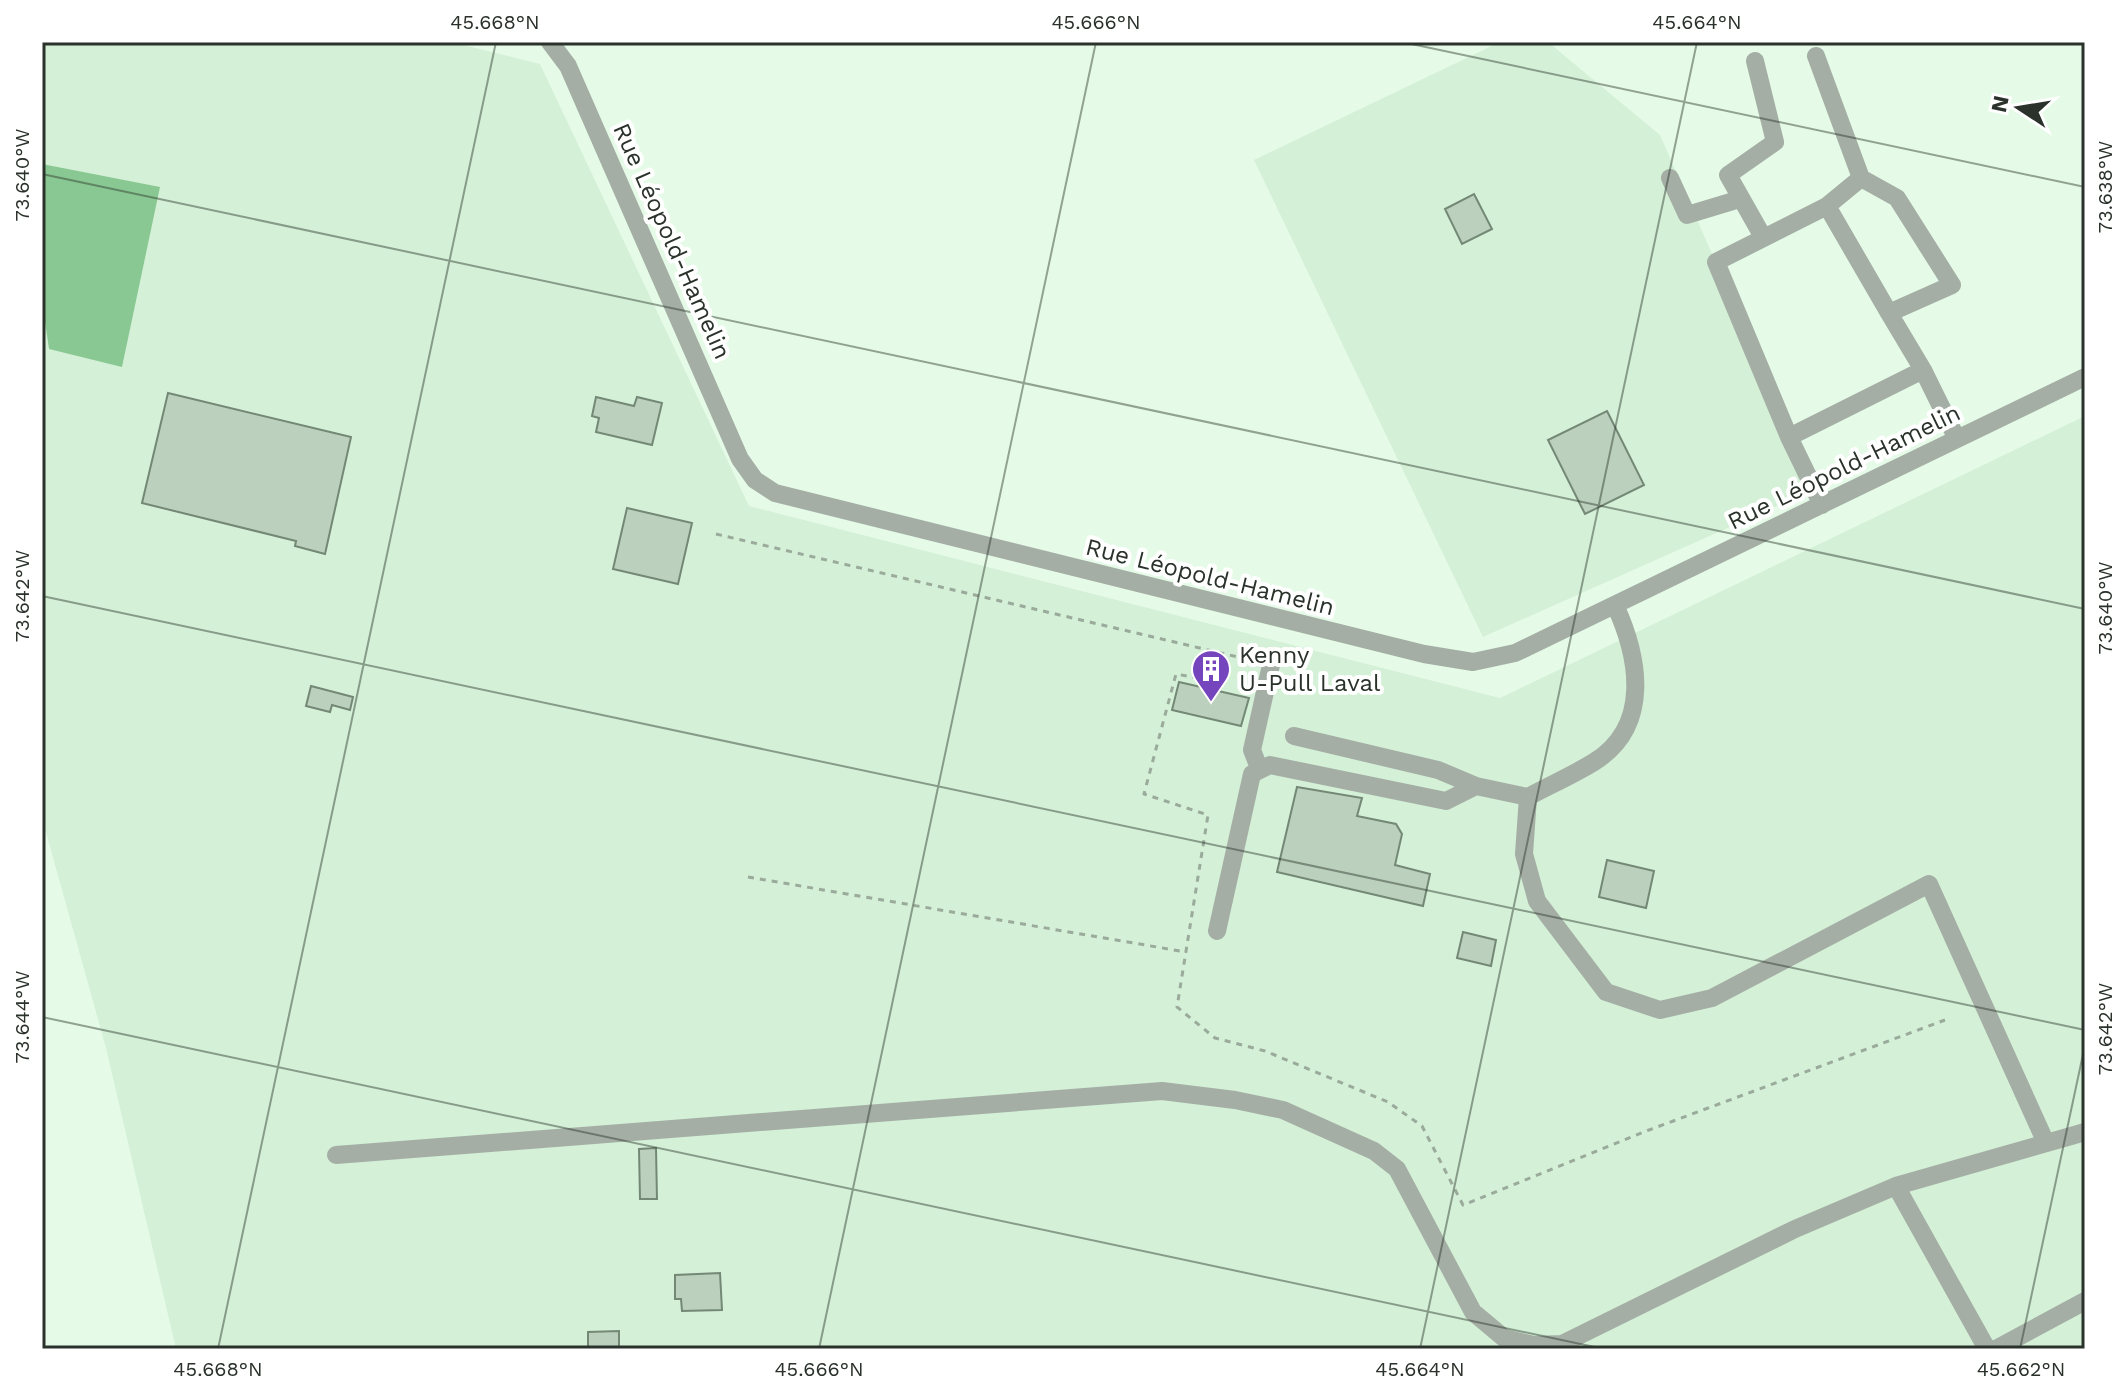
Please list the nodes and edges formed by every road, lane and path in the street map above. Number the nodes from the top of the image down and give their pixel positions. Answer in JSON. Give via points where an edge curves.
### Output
{"nodes":[{"id":1,"x":550,"y":42,"type":"edge"},
{"id":2,"x":1816,"y":56,"type":"dead end"},
{"id":3,"x":1755,"y":61,"type":"dead end"},
{"id":4,"x":1670,"y":178,"type":"dead end"},
{"id":5,"x":1861,"y":178,"type":"junction"},
{"id":6,"x":1740,"y":199,"type":"junction"},
{"id":7,"x":1827,"y":206,"type":"junction"},
{"id":8,"x":1763,"y":237,"type":"junction"},
{"id":9,"x":1889,"y":313,"type":"junction"},
{"id":10,"x":1923,"y":370,"type":"junction"},
{"id":11,"x":2085,"y":377,"type":"edge"},
{"id":12,"x":1789,"y":437,"type":"junction"},
{"id":13,"x":1957,"y":439,"type":"junction"},
{"id":14,"x":1822,"y":505,"type":"junction"},
{"id":15,"x":716,"y":534,"type":"dead end"},
{"id":16,"x":1615,"y":605,"type":"junction"},
{"id":17,"x":1271,"y":665,"type":"joint"},
{"id":18,"x":1212,"y":689,"type":"dead end"},
{"id":19,"x":1294,"y":736,"type":"dead end"},
{"id":20,"x":1259,"y":768,"type":"junction"},
{"id":21,"x":1476,"y":786,"type":"junction"},
{"id":22,"x":1528,"y":797,"type":"junction"},
{"id":23,"x":748,"y":877,"type":"dead end"},
{"id":24,"x":1217,"y":931,"type":"dead end"},
{"id":25,"x":1186,"y":952,"type":"junction"},
{"id":26,"x":1945,"y":1020,"type":"dead end"},
{"id":27,"x":2085,"y":1132,"type":"edge"},
{"id":28,"x":2046,"y":1143,"type":"junction"},
{"id":29,"x":336,"y":1155,"type":"dead end"},
{"id":30,"x":1896,"y":1186,"type":"junction"},
{"id":31,"x":2085,"y":1301,"type":"edge"},
{"id":32,"x":1987,"y":1349,"type":"edge"},
{"id":33,"x":1996,"y":1349,"type":"edge"}],
"edges":[{"from":1,"to":16,"type":"street","name":"Rue Léopold-Hamelin","via":[[574,80],[740,459],[755,480],[775,493],[1473,662],[1515,653]]},
{"from":2,"to":5,"type":"street"},
{"from":3,"to":6,"type":"street","via":[[1775,142],[1728,175]]},
{"from":4,"to":6,"type":"street","via":[[1687,215]]},
{"from":5,"to":7,"type":"street"},
{"from":5,"to":9,"type":"street","via":[[1897,198],[1952,285]]},
{"from":6,"to":8,"type":"street"},
{"from":7,"to":8,"type":"street"},
{"from":7,"to":9,"type":"street"},
{"from":8,"to":12,"type":"street","via":[[1716,262]]},
{"from":9,"to":10,"type":"street"},
{"from":10,"to":12,"type":"street"},
{"from":10,"to":13,"type":"street"},
{"from":11,"to":13,"type":"street","name":"Rue Léopold-Hamelin"},
{"from":12,"to":14,"type":"street"},
{"from":13,"to":14,"type":"street","name":"Rue Léopold-Hamelin"},
{"from":14,"to":16,"type":"street","name":"Rue Léopold-Hamelin"},
{"from":15,"to":17,"type":"path"},
{"from":16,"to":22,"type":"street","via":[[1633,646],[1635,701],[1629,722],[1596,761]]},
{"from":17,"to":20,"type":"street","via":[[1252,750]]},
{"from":18,"to":25,"type":"path","via":[[1214,681],[1176,674],[1144,794],[1208,815]]},
{"from":19,"to":21,"type":"street","via":[[1438,770]]},
{"from":20,"to":21,"type":"street","via":[[1270,765],[1446,801]]},
{"from":20,"to":24,"type":"street","via":[[1252,774]]},
{"from":21,"to":22,"type":"street"},
{"from":22,"to":28,"type":"street","via":[[1524,854],[1537,901],[1606,992],[1660,1010],[1712,998],[1929,884]]},
{"from":23,"to":25,"type":"path"},
{"from":25,"to":26,"type":"path","via":[[1177,1007],[1215,1038],[1265,1051],[1399,1110],[1422,1126],[1463,1205]]},
{"from":27,"to":28,"type":"street"},
{"from":28,"to":30,"type":"street"},
{"from":29,"to":30,"type":"street","via":[[1162,1091],[1235,1100],[1283,1110],[1374,1151],[1397,1169],[1473,1312],[1504,1338],[1534,1345],[1562,1344],[1795,1229]]},
{"from":30,"to":32,"type":"street"},
{"from":31,"to":33,"type":"street"}]}
